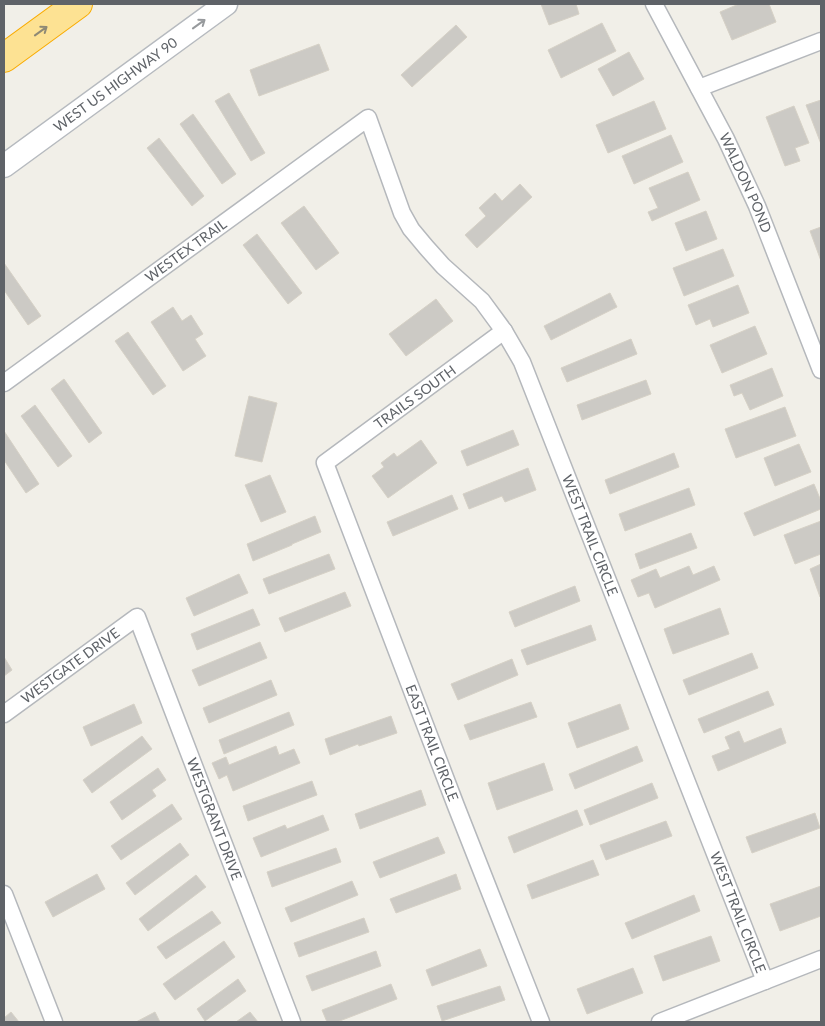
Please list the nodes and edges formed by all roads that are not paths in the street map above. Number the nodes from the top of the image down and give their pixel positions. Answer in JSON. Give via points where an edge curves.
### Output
{"nodes":[{"id":1,"x":78,"y":4,"type":"edge"},
{"id":2,"x":226,"y":4,"type":"edge"},
{"id":3,"x":654,"y":4,"type":"edge"},
{"id":4,"x":821,"y":41,"type":"edge"},
{"id":5,"x":4,"y":58,"type":"edge"},
{"id":6,"x":699,"y":88,"type":"junction"},
{"id":7,"x":368,"y":118,"type":"joint"},
{"id":8,"x":4,"y":166,"type":"edge"},
{"id":9,"x":504,"y":331,"type":"junction"},
{"id":10,"x":816,"y":343,"type":"edge"},
{"id":11,"x":821,"y":370,"type":"edge"},
{"id":12,"x":4,"y":383,"type":"edge"},
{"id":13,"x":325,"y":463,"type":"joint"},
{"id":14,"x":136,"y":617,"type":"joint"},
{"id":15,"x":4,"y":714,"type":"edge"},
{"id":16,"x":4,"y":894,"type":"edge"},
{"id":17,"x":821,"y":959,"type":"edge"},
{"id":18,"x":765,"y":981,"type":"junction"},
{"id":19,"x":54,"y":1022,"type":"edge"},
{"id":20,"x":292,"y":1022,"type":"edge"},
{"id":21,"x":541,"y":1022,"type":"edge"},
{"id":22,"x":660,"y":1022,"type":"edge"}],
"edges":[{"from":5,"to":1,"type":"highway","one_way":true},
{"from":8,"to":2,"type":"main road","name":"WEST US HIGHWAY 90","one_way":true},
{"from":3,"to":6,"type":"street","name":"WALDON POND"},
{"from":4,"to":6,"type":"street"},
{"from":6,"to":10,"type":"street","name":"WALDON POND","via":[[758,206]]},
{"from":7,"to":9,"type":"street","name":"WEST TRAIL CIRCLE","via":[[402,213],[412,229],[443,266],[482,301]]},
{"from":7,"to":12,"type":"street","name":"WESTEX TRAIL"},
{"from":9,"to":13,"type":"street","name":"TRAILS SOUTH"},
{"from":9,"to":18,"type":"street","name":"WEST TRAIL CIRCLE","via":[[522,362]]},
{"from":10,"to":11,"type":"street","name":"WALDON POND"},
{"from":13,"to":21,"type":"street","name":"EAST TRAIL CIRCLE"},
{"from":14,"to":15,"type":"street","name":"WESTGATE DRIVE"},
{"from":14,"to":20,"type":"street","name":"WESTGRANT DRIVE"},
{"from":16,"to":19,"type":"street"},
{"from":17,"to":18,"type":"street"},
{"from":18,"to":22,"type":"street"}]}
